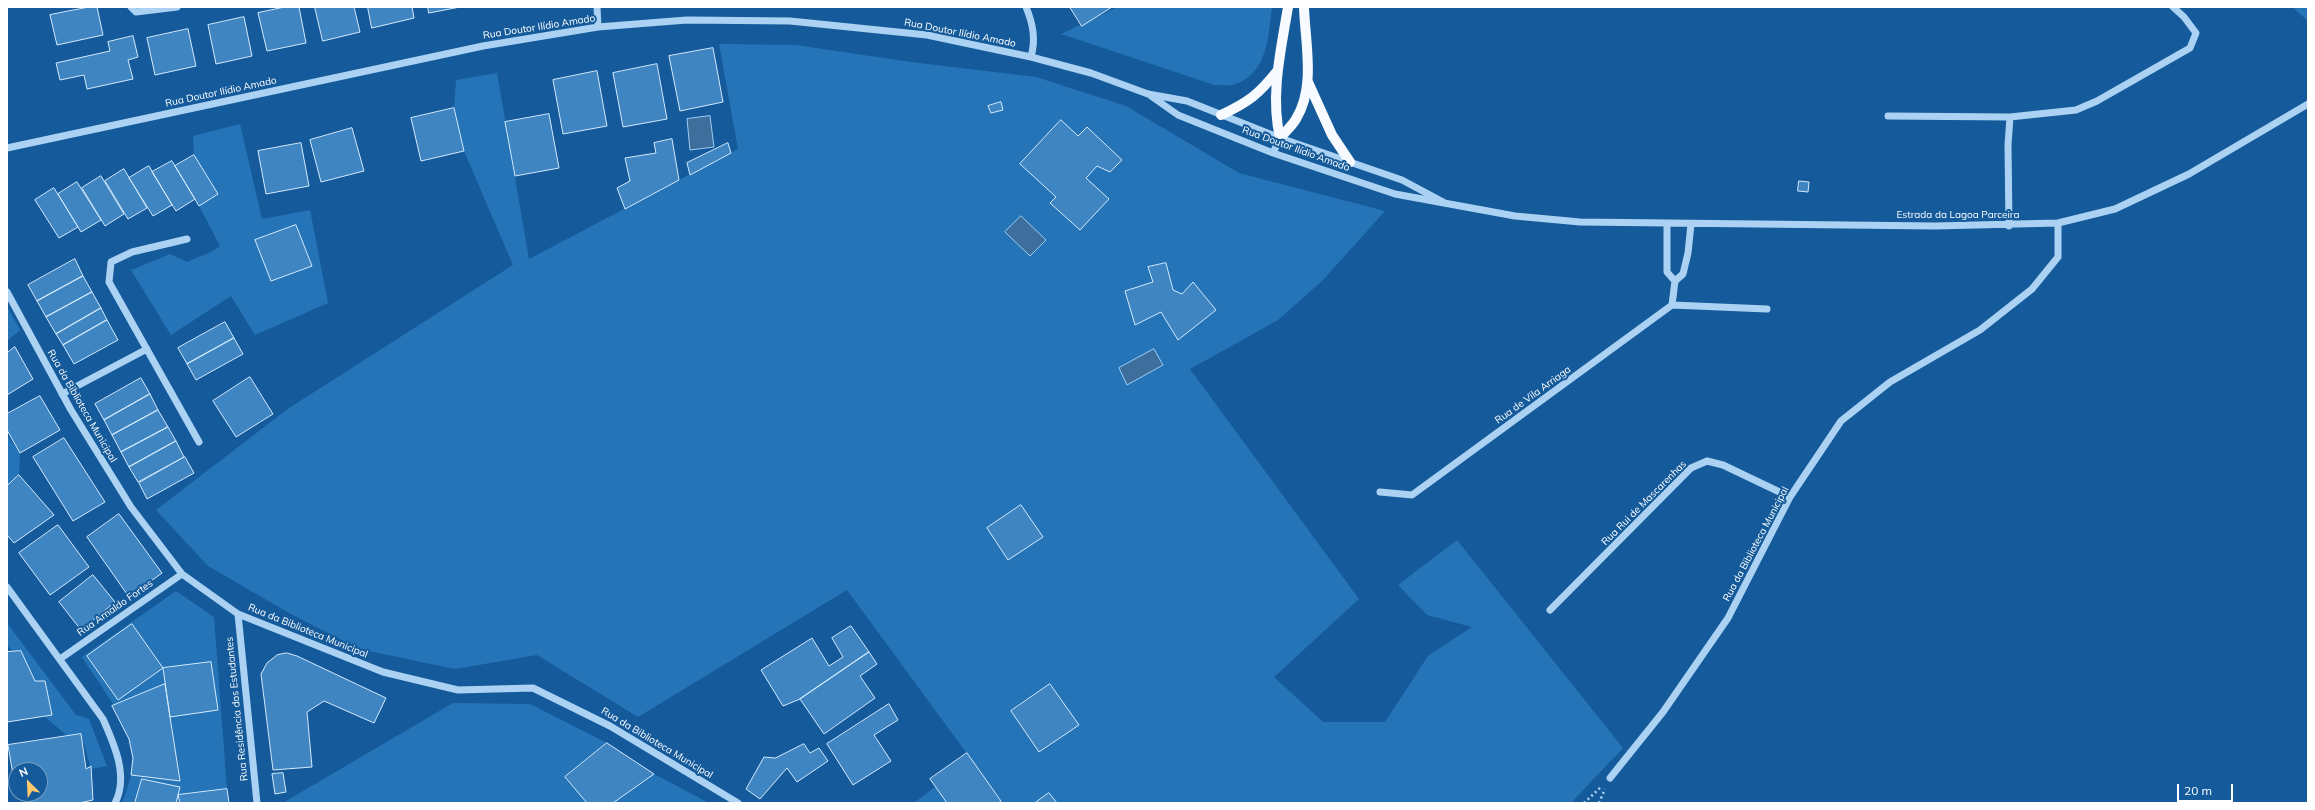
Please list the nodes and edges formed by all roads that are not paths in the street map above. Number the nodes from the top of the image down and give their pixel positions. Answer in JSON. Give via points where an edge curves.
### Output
{"nodes":[{"id":1,"x":131,"y":7,"type":"edge"},
{"id":2,"x":177,"y":7,"type":"edge"},
{"id":3,"x":597,"y":7,"type":"edge"},
{"id":4,"x":1026,"y":7,"type":"edge"},
{"id":5,"x":1288,"y":7,"type":"edge"},
{"id":6,"x":1304,"y":7,"type":"edge"},
{"id":7,"x":2173,"y":7,"type":"edge"},
{"id":8,"x":598,"y":27,"type":"junction"},
{"id":9,"x":1031,"y":57,"type":"junction"},
{"id":10,"x":1278,"y":70,"type":"junction"},
{"id":11,"x":1308,"y":82,"type":"junction"},
{"id":12,"x":1148,"y":94,"type":"junction"},
{"id":13,"x":2308,"y":104,"type":"edge"},
{"id":14,"x":1221,"y":115,"type":"junction"},
{"id":15,"x":1888,"y":116,"type":"dead end"},
{"id":16,"x":2010,"y":117,"type":"junction"},
{"id":17,"x":1280,"y":138,"type":"junction"},
{"id":18,"x":7,"y":148,"type":"edge"},
{"id":19,"x":1273,"y":152,"type":"junction"},
{"id":20,"x":1350,"y":162,"type":"junction"},
{"id":21,"x":1445,"y":203,"type":"junction"},
{"id":22,"x":1580,"y":222,"type":"joint"},
{"id":23,"x":2058,"y":223,"type":"junction"},
{"id":24,"x":1666,"y":224,"type":"junction"},
{"id":25,"x":1691,"y":224,"type":"junction"},
{"id":26,"x":2009,"y":226,"type":"junction"},
{"id":27,"x":187,"y":239,"type":"dead end"},
{"id":28,"x":1675,"y":281,"type":"junction"},
{"id":29,"x":7,"y":292,"type":"edge"},
{"id":30,"x":1672,"y":304,"type":"junction"},
{"id":31,"x":1767,"y":309,"type":"dead end"},
{"id":32,"x":147,"y":350,"type":"junction"},
{"id":33,"x":62,"y":394,"type":"junction"},
{"id":34,"x":199,"y":442,"type":"dead end"},
{"id":35,"x":1380,"y":492,"type":"dead end"},
{"id":36,"x":1790,"y":497,"type":"junction"},
{"id":37,"x":182,"y":574,"type":"junction"},
{"id":38,"x":7,"y":587,"type":"edge"},
{"id":39,"x":1550,"y":610,"type":"dead end"},
{"id":40,"x":238,"y":614,"type":"junction"},
{"id":41,"x":60,"y":659,"type":"junction"},
{"id":42,"x":1610,"y":778,"type":"road end"},
{"id":43,"x":115,"y":803,"type":"edge"},
{"id":44,"x":257,"y":803,"type":"edge"},
{"id":45,"x":738,"y":803,"type":"edge"}],
"edges":[{"from":1,"to":2,"type":"street","via":[[136,12]]},
{"from":3,"to":8,"type":"street"},
{"from":4,"to":9,"type":"street","via":[[1033,27],[1034,47]]},
{"from":5,"to":10,"type":"main road"},
{"from":6,"to":11,"type":"main road"},
{"from":7,"to":16,"type":"street","via":[[2196,33],[2190,48],[2097,101],[2076,110]]},
{"from":8,"to":9,"type":"street","name":"Rua Doutor Ilídio Amado","via":[[688,20],[790,21],[926,35]]},
{"from":8,"to":18,"type":"street","name":"Rua Doutor Ilídio Amado","via":[[483,46]]},
{"from":9,"to":12,"type":"street","name":"Rua Doutor Ilídio Amado","via":[[1091,73]]},
{"from":10,"to":14,"type":"main road","via":[[1260,92]]},
{"from":10,"to":17,"type":"main road","via":[[1276,122]]},
{"from":11,"to":17,"type":"main road","via":[[1304,104],[1296,120]]},
{"from":11,"to":20,"type":"main road","via":[[1332,135]]},
{"from":12,"to":14,"type":"street","name":"Rua Doutor Ilídio Amado","via":[[1187,102]]},
{"from":12,"to":19,"type":"street","name":"Rua Doutor Ilídio Amado","via":[[1178,115]]},
{"from":13,"to":23,"type":"street","name":"Estrada da Lagoa Parceira","via":[[2154,192],[2115,209]]},
{"from":14,"to":17,"type":"street","name":"Rua Doutor Ilídio Amado"},
{"from":15,"to":16,"type":"street"},
{"from":16,"to":26,"type":"street"},
{"from":17,"to":19,"type":"street"},
{"from":17,"to":20,"type":"street","name":"Rua Doutor Ilídio Amado"},
{"from":19,"to":21,"type":"street","name":"Rua Doutor Ilídio Amado","via":[[1395,194]]},
{"from":20,"to":21,"type":"street","name":"Rua Doutor Ilídio Amado","via":[[1402,180]]},
{"from":21,"to":22,"type":"street","name":"Rua Doutor Ilídio Amado","via":[[1515,216]]},
{"from":22,"to":24,"type":"street","name":"Estrada da Lagoa Parceira"},
{"from":23,"to":26,"type":"street","name":"Estrada da Lagoa Parceira"},
{"from":23,"to":36,"type":"street","name":"Rua da Biblioteca Municipal","via":[[2058,256],[2032,289],[1980,330],[1890,382],[1841,421]]},
{"from":24,"to":25,"type":"street","name":"Estrada da Lagoa Parceira"},
{"from":24,"to":28,"type":"street","via":[[1667,272]]},
{"from":25,"to":26,"type":"street","name":"Estrada da Lagoa Parceira"},
{"from":25,"to":28,"type":"street","via":[[1683,274]]},
{"from":27,"to":32,"type":"street","via":[[132,252],[111,262],[109,282]]},
{"from":28,"to":30,"type":"street"},
{"from":29,"to":33,"type":"street","name":"Rua da Biblioteca Municipal"},
{"from":30,"to":31,"type":"street"},
{"from":30,"to":35,"type":"street","name":"Rua de Vila Arriaga","via":[[1412,495]]},
{"from":32,"to":33,"type":"street"},
{"from":32,"to":34,"type":"street"},
{"from":33,"to":37,"type":"street","name":"Rua da Biblioteca Municipal","via":[[131,507]]},
{"from":36,"to":39,"type":"street","name":"Rua Rui de Mascarenhas","via":[[1723,465],[1707,461],[1691,468]]},
{"from":36,"to":42,"type":"street","name":"Rua da Biblioteca Municipal","via":[[1728,618],[1663,712]]},
{"from":37,"to":40,"type":"street","name":"Rua da Biblioteca Municipal"},
{"from":37,"to":41,"type":"street","name":"Rua Arnaldo Fortes"},
{"from":38,"to":41,"type":"street"},
{"from":40,"to":44,"type":"street","name":"Rua Residência dos Estudantes"},
{"from":40,"to":45,"type":"street","name":"Rua da Biblioteca Municipal","via":[[383,672],[458,690],[533,688],[610,726]]},
{"from":41,"to":43,"type":"street","via":[[103,719],[114,744],[121,770]]}]}
